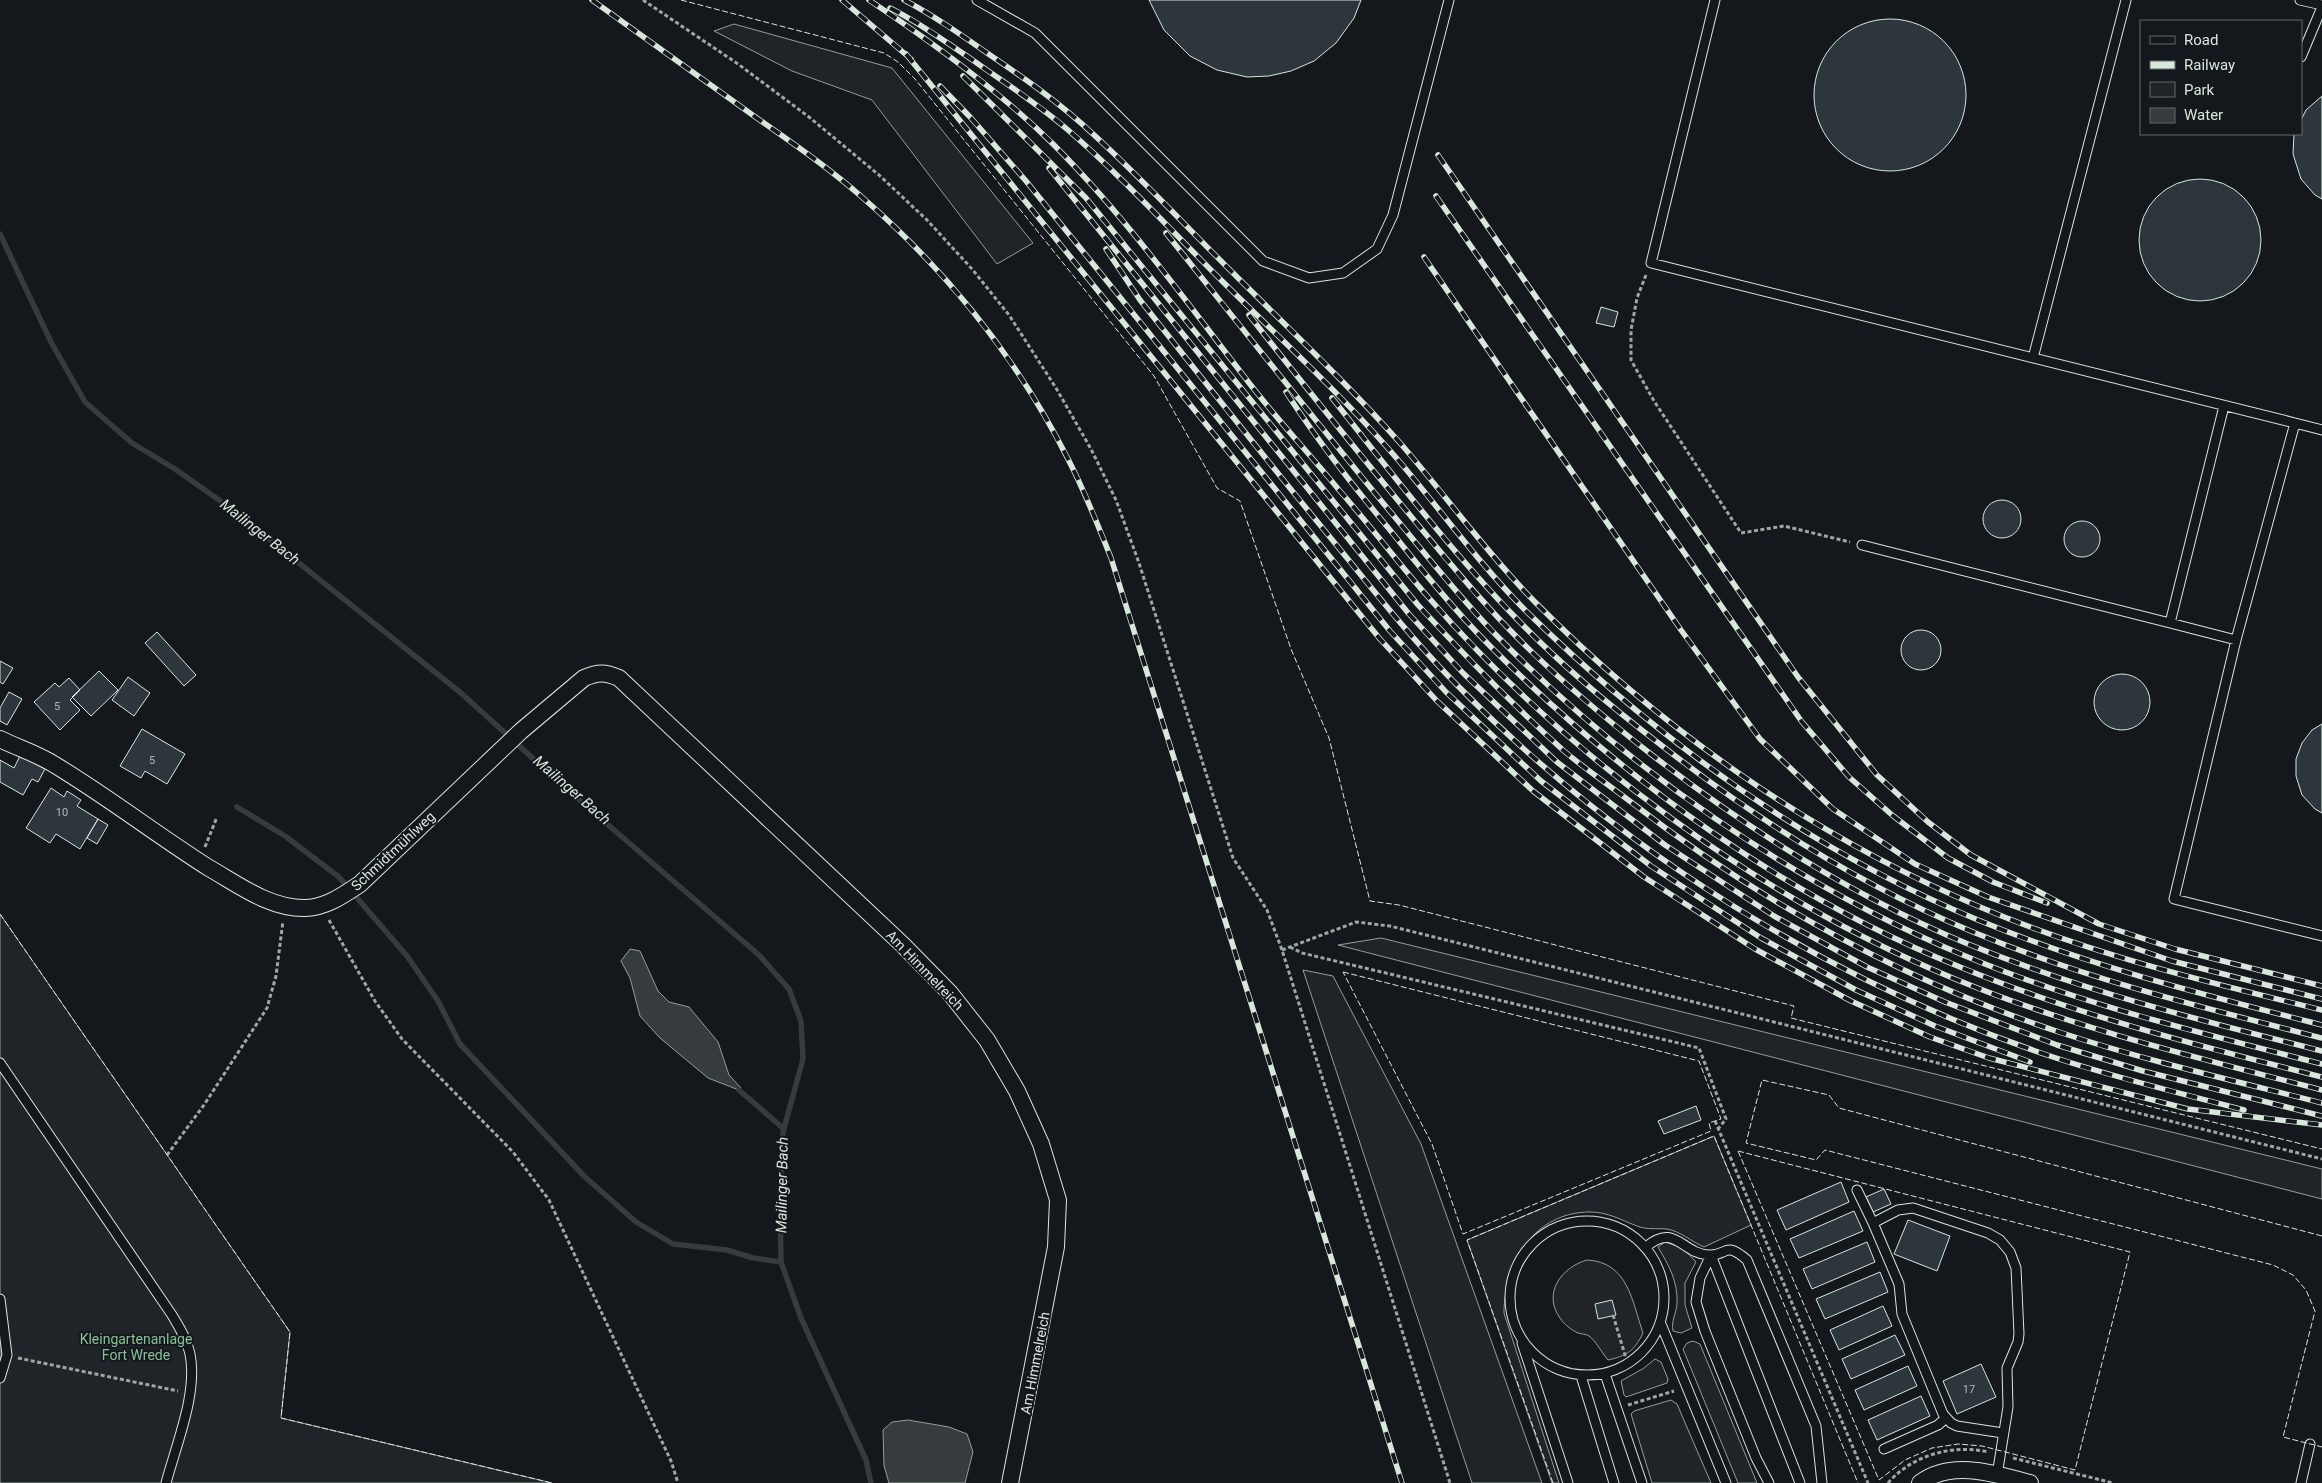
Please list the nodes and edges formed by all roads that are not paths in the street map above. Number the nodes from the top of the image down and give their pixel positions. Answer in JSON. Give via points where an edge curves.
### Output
{"nodes":[{"id":1,"x":977,"y":0,"type":"edge"},
{"id":2,"x":1450,"y":0,"type":"edge"},
{"id":3,"x":1715,"y":0,"type":"edge"},
{"id":4,"x":2126,"y":0,"type":"edge"},
{"id":5,"x":2300,"y":0,"type":"edge"},
{"id":6,"x":2322,"y":6,"type":"edge"},
{"id":7,"x":2302,"y":55,"type":"edge"},
{"id":8,"x":2033,"y":358,"type":"junction"},
{"id":9,"x":2224,"y":406,"type":"junction"},
{"id":10,"x":2295,"y":424,"type":"junction"},
{"id":11,"x":2322,"y":430,"type":"edge"},
{"id":12,"x":1862,"y":545,"type":"road end"},
{"id":13,"x":2170,"y":623,"type":"junction"},
{"id":14,"x":2236,"y":640,"type":"junction"},
{"id":15,"x":605,"y":672,"type":"joint"},
{"id":16,"x":0,"y":739,"type":"edge"},
{"id":17,"x":2322,"y":936,"type":"edge"},
{"id":18,"x":0,"y":1063,"type":"edge"},
{"id":19,"x":1857,"y":1190,"type":"dead end"},
{"id":20,"x":1873,"y":1223,"type":"junction"},
{"id":21,"x":1646,"y":1247,"type":"junction"},
{"id":22,"x":1711,"y":1256,"type":"junction"},
{"id":23,"x":0,"y":1299,"type":"edge"},
{"id":24,"x":1661,"y":1324,"type":"junction"},
{"id":25,"x":1521,"y":1338,"type":"junction"},
{"id":26,"x":1605,"y":1374,"type":"junction"},
{"id":27,"x":1581,"y":1376,"type":"junction"},
{"id":28,"x":0,"y":1378,"type":"edge"},
{"id":29,"x":1946,"y":1418,"type":"junction"},
{"id":30,"x":2003,"y":1433,"type":"junction"},
{"id":31,"x":2310,"y":1444,"type":"dead end"},
{"id":32,"x":1884,"y":1449,"type":"dead end"},
{"id":33,"x":1997,"y":1475,"type":"junction"},
{"id":34,"x":166,"y":1483,"type":"edge"},
{"id":35,"x":1010,"y":1483,"type":"edge"},
{"id":36,"x":1568,"y":1483,"type":"edge"},
{"id":37,"x":1614,"y":1483,"type":"edge"},
{"id":38,"x":1642,"y":1483,"type":"edge"},
{"id":39,"x":1726,"y":1483,"type":"edge"},
{"id":40,"x":1769,"y":1483,"type":"edge"},
{"id":41,"x":1800,"y":1483,"type":"edge"},
{"id":42,"x":1822,"y":1483,"type":"edge"},
{"id":43,"x":1920,"y":1483,"type":"edge"},
{"id":44,"x":2030,"y":1483,"type":"edge"},
{"id":45,"x":2301,"y":1483,"type":"edge"}],
"edges":[{"from":1,"to":2,"type":"lane","via":[[1035,33],[1264,261],[1309,278],[1343,273],[1377,249],[1393,215]]},
{"from":3,"to":8,"type":"lane","via":[[1651,263]]},
{"from":4,"to":8,"type":"lane"},
{"from":5,"to":6,"type":"lane"},
{"from":6,"to":7,"type":"lane"},
{"from":8,"to":9,"type":"lane"},
{"from":9,"to":10,"type":"lane"},
{"from":9,"to":13,"type":"lane"},
{"from":10,"to":11,"type":"lane"},
{"from":10,"to":14,"type":"lane"},
{"from":12,"to":13,"type":"lane"},
{"from":13,"to":14,"type":"lane"},
{"from":14,"to":17,"type":"lane","via":[[2174,899]]},
{"from":15,"to":16,"type":"street","name":"Schmidtmühlweg","via":[[584,678],[520,731],[360,884],[338,899],[305,908],[285,906],[250,892],[54,764]]},
{"from":15,"to":35,"type":"street","name":"Am Himmelreich","via":[[619,678],[635,692],[903,944],[950,993],[987,1040],[1017,1091],[1041,1144],[1058,1200],[1056,1248]]},
{"from":18,"to":34,"type":"lane","via":[[184,1335],[190,1354],[190,1394]]},
{"from":19,"to":20,"type":"lane"},
{"from":20,"to":29,"type":"lane","via":[[1899,1284],[1902,1314]]},
{"from":20,"to":30,"type":"lane","via":[[1905,1208],[1920,1209],[1988,1233],[2000,1240],[2010,1252],[2016,1268],[2019,1334],[2007,1368],[2009,1394]]},
{"from":21,"to":22,"type":"lane","via":[[1656,1238],[1670,1238]]},
{"from":21,"to":24,"type":"lane","via":[[1660,1270],[1665,1297]]},
{"from":21,"to":25,"type":"lane","via":[[1625,1230],[1600,1221],[1573,1222],[1548,1231],[1529,1247],[1516,1268],[1512,1283],[1512,1316]]},
{"from":22,"to":40,"type":"lane","via":[[1700,1278],[1696,1302],[1756,1458]]},
{"from":22,"to":41,"type":"lane"},
{"from":22,"to":42,"type":"lane","via":[[1724,1250],[1736,1250],[1747,1260],[1816,1426]]},
{"from":23,"to":28,"type":"lane","via":[[7,1355]]},
{"from":24,"to":26,"type":"lane","via":[[1648,1348],[1628,1365]]},
{"from":24,"to":39,"type":"lane"},
{"from":25,"to":27,"type":"lane","via":[[1536,1357],[1550,1366]]},
{"from":25,"to":36,"type":"lane"},
{"from":26,"to":27,"type":"lane"},
{"from":26,"to":38,"type":"lane"},
{"from":27,"to":37,"type":"lane"},
{"from":29,"to":30,"type":"lane","via":[[1958,1426]]},
{"from":29,"to":32,"type":"lane","via":[[1938,1425]]},
{"from":30,"to":33,"type":"lane"},
{"from":31,"to":45,"type":"lane"},
{"from":33,"to":43,"type":"street","via":[[1965,1470],[1943,1473]]},
{"from":33,"to":44,"type":"street"}]}
